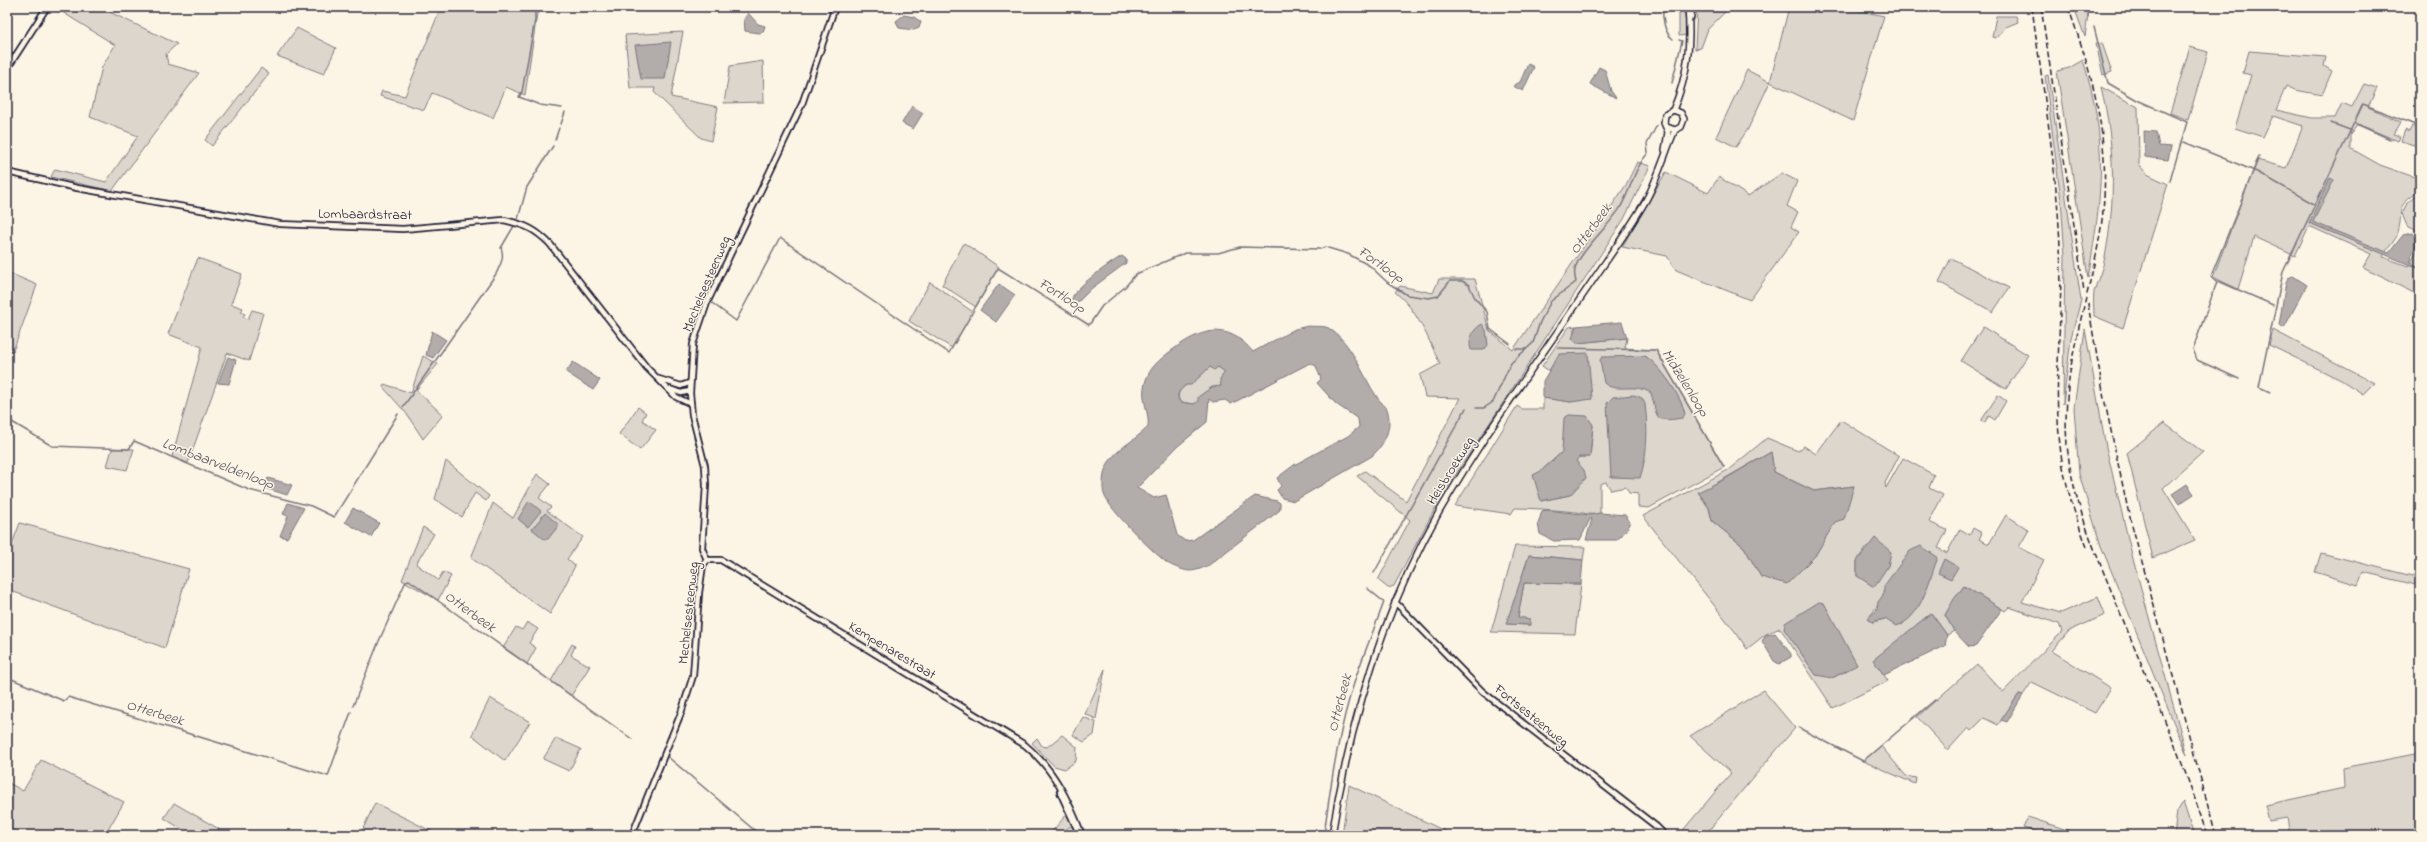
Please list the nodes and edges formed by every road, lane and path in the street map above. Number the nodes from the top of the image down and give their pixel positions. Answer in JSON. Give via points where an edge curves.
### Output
{"nodes":[{"id":1,"x":47,"y":7,"type":"edge"},
{"id":2,"x":835,"y":7,"type":"edge"},
{"id":3,"x":1688,"y":7,"type":"edge"},
{"id":4,"x":1692,"y":7,"type":"edge"},
{"id":5,"x":1690,"y":22,"type":"junction"},
{"id":6,"x":7,"y":69,"type":"edge"},
{"id":7,"x":1680,"y":94,"type":"junction"},
{"id":8,"x":1673,"y":110,"type":"junction"},
{"id":9,"x":1679,"y":112,"type":"junction"},
{"id":10,"x":1667,"y":127,"type":"junction"},
{"id":11,"x":1675,"y":130,"type":"junction"},
{"id":12,"x":1665,"y":153,"type":"junction"},
{"id":13,"x":7,"y":172,"type":"edge"},
{"id":14,"x":656,"y":378,"type":"junction"},
{"id":15,"x":689,"y":383,"type":"junction"},
{"id":16,"x":667,"y":388,"type":"junction"},
{"id":17,"x":690,"y":391,"type":"junction"},
{"id":18,"x":691,"y":404,"type":"junction"},
{"id":19,"x":707,"y":560,"type":"junction"},
{"id":20,"x":1394,"y":602,"type":"junction"},
{"id":21,"x":632,"y":835,"type":"edge"},
{"id":22,"x":1081,"y":835,"type":"edge"},
{"id":23,"x":1332,"y":835,"type":"edge"},
{"id":24,"x":1665,"y":835,"type":"edge"}],
"edges":[{"from":1,"to":6,"type":"street"},
{"from":2,"to":15,"type":"street","name":"Mechelsesteenweg","via":[[802,104],[698,323],[691,356]]},
{"from":3,"to":5,"type":"main road","name":"Heisbroekweg"},
{"from":4,"to":5,"type":"main road","name":"Heisbroekweg"},
{"from":5,"to":7,"type":"main road","name":"Heisbroekweg","via":[[1688,64]]},
{"from":7,"to":8,"type":"main road","name":"Heisbroekweg"},
{"from":7,"to":9,"type":"main road","name":"Heisbroekweg"},
{"from":8,"to":9,"type":"main road"},
{"from":8,"to":10,"type":"main road","name":"Heisbroekweg","via":[[1664,118]]},
{"from":9,"to":11,"type":"main road","name":"Heisbroekweg","via":[[1684,122]]},
{"from":10,"to":11,"type":"main road"},
{"from":10,"to":12,"type":"main road","name":"Heisbroekweg"},
{"from":11,"to":12,"type":"main road","name":"Heisbroekweg"},
{"from":12,"to":20,"type":"main road","name":"Heisbroekweg","via":[[1647,199],[1478,449],[1436,518]]},
{"from":13,"to":14,"type":"street","name":"Lombaardstraat","via":[[77,188],[280,224],[403,229],[504,220],[519,223],[535,230],[550,244]]},
{"from":14,"to":15,"type":"street","via":[[676,385]]},
{"from":14,"to":16,"type":"street","name":"Lombaardstraat"},
{"from":15,"to":17,"type":"street","name":"Mechelsesteenweg"},
{"from":16,"to":17,"type":"street","via":[[681,393]]},
{"from":16,"to":18,"type":"street","name":"Lombaardstraat","via":[[676,397]]},
{"from":17,"to":18,"type":"street","name":"Mechelsesteenweg"},
{"from":18,"to":19,"type":"street","name":"Mechelsesteenweg","via":[[705,466],[702,548]]},
{"from":19,"to":21,"type":"street","name":"Mechelsesteenweg","via":[[703,565],[699,592],[693,676],[681,713]]},
{"from":19,"to":22,"type":"street","name":"Kempenarestraat","via":[[721,560],[1015,738],[1035,753],[1055,779]]},
{"from":20,"to":23,"type":"main road","name":"Heisbroekweg","via":[[1356,714]]},
{"from":20,"to":24,"type":"street","name":"Fortsesteenweg","via":[[1483,692]]}]}
